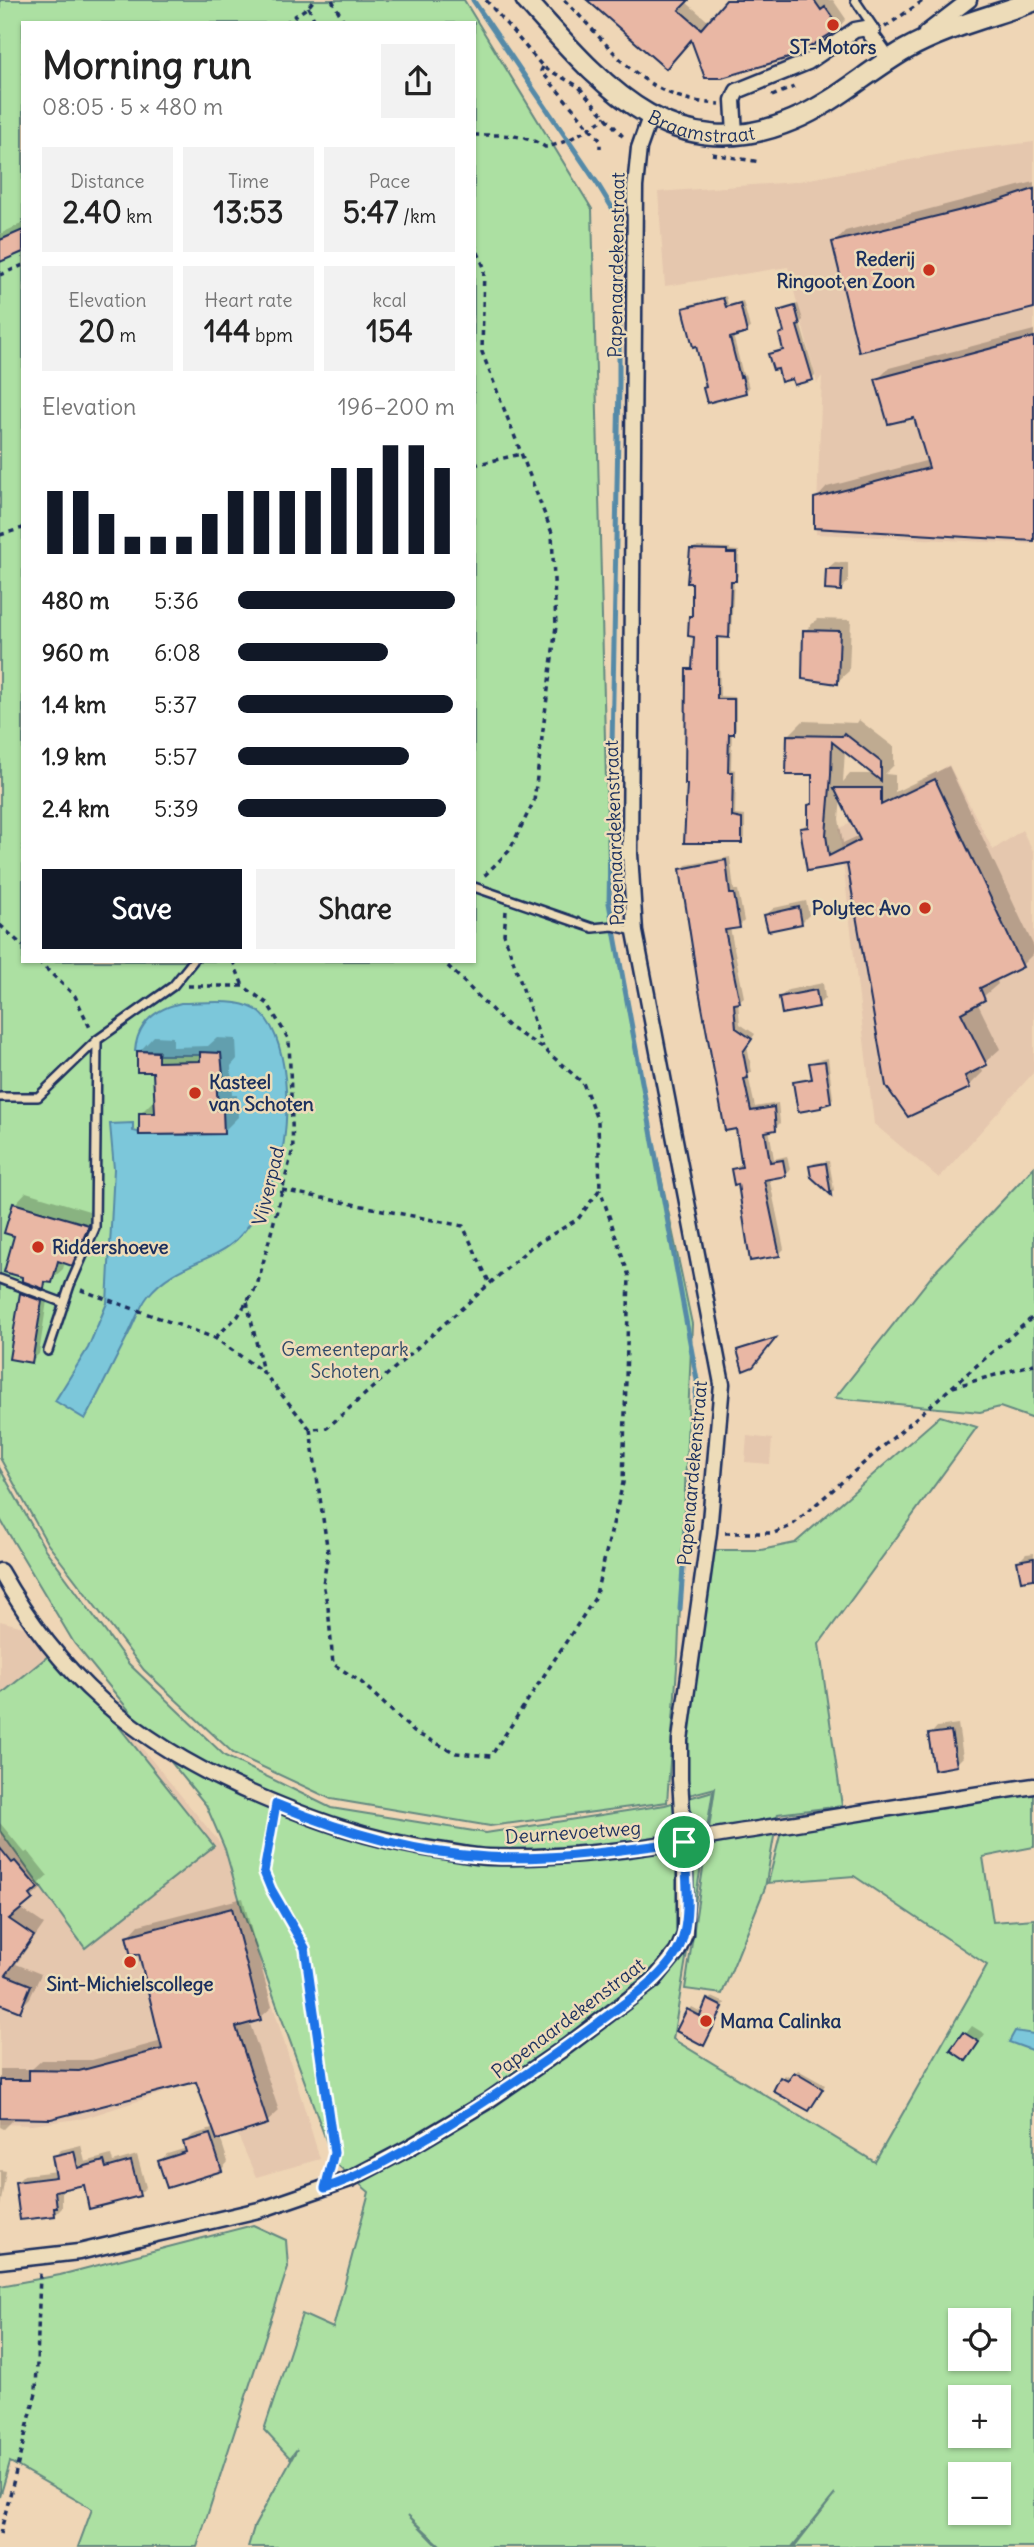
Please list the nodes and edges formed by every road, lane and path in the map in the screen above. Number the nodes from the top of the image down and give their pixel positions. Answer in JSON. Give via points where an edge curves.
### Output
{"nodes":[{"id":1,"x":314,"y":0,"type":"edge"},
{"id":2,"x":332,"y":0,"type":"edge"},
{"id":3,"x":486,"y":0,"type":"edge"},
{"id":4,"x":526,"y":0,"type":"edge"},
{"id":5,"x":565,"y":0,"type":"edge"},
{"id":6,"x":855,"y":0,"type":"edge"},
{"id":7,"x":969,"y":0,"type":"edge"},
{"id":8,"x":1034,"y":1,"type":"edge"},
{"id":9,"x":999,"y":7,"type":"edge"},
{"id":10,"x":308,"y":8,"type":"junction"},
{"id":11,"x":1034,"y":15,"type":"edge"},
{"id":12,"x":288,"y":21,"type":"edge"},
{"id":13,"x":315,"y":21,"type":"edge"},
{"id":14,"x":344,"y":21,"type":"edge"},
{"id":15,"x":896,"y":56,"type":"junction"},
{"id":16,"x":543,"y":67,"type":"junction"},
{"id":17,"x":671,"y":95,"type":"dead end"},
{"id":18,"x":606,"y":117,"type":"junction"},
{"id":19,"x":650,"y":117,"type":"junction"},
{"id":20,"x":590,"y":128,"type":"junction"},
{"id":21,"x":735,"y":134,"type":"junction"},
{"id":22,"x":476,"y":135,"type":"edge"},
{"id":23,"x":600,"y":148,"type":"dead end"},
{"id":24,"x":639,"y":148,"type":"junction"},
{"id":25,"x":476,"y":248,"type":"edge"},
{"id":26,"x":21,"y":266,"type":"edge"},
{"id":27,"x":0,"y":275,"type":"edge"},
{"id":28,"x":522,"y":454,"type":"junction"},
{"id":29,"x":476,"y":465,"type":"edge"},
{"id":30,"x":21,"y":529,"type":"edge"},
{"id":31,"x":0,"y":535,"type":"edge"},
{"id":32,"x":476,"y":884,"type":"edge"},
{"id":33,"x":476,"y":887,"type":"edge"},
{"id":34,"x":508,"y":899,"type":"junction"},
{"id":35,"x":0,"y":925,"type":"edge"},
{"id":36,"x":631,"y":931,"type":"junction"},
{"id":37,"x":21,"y":944,"type":"edge"},
{"id":38,"x":40,"y":963,"type":"edge"},
{"id":39,"x":191,"y":963,"type":"edge"},
{"id":40,"x":234,"y":963,"type":"edge"},
{"id":41,"x":445,"y":963,"type":"edge"},
{"id":42,"x":173,"y":986,"type":"junction"},
{"id":43,"x":243,"y":986,"type":"junction"},
{"id":44,"x":97,"y":1040,"type":"junction"},
{"id":45,"x":544,"y":1049,"type":"junction"},
{"id":46,"x":0,"y":1097,"type":"edge"},
{"id":47,"x":600,"y":1189,"type":"junction"},
{"id":48,"x":282,"y":1190,"type":"junction"},
{"id":49,"x":0,"y":1279,"type":"edge"},
{"id":50,"x":490,"y":1283,"type":"junction"},
{"id":51,"x":69,"y":1285,"type":"junction"},
{"id":52,"x":247,"y":1302,"type":"junction"},
{"id":53,"x":64,"y":1303,"type":"junction"},
{"id":54,"x":1034,"y":1316,"type":"edge"},
{"id":55,"x":215,"y":1338,"type":"junction"},
{"id":56,"x":48,"y":1351,"type":"dead end"},
{"id":57,"x":1034,"y":1364,"type":"edge"},
{"id":58,"x":263,"y":1372,"type":"junction"},
{"id":59,"x":951,"y":1388,"type":"junction"},
{"id":60,"x":310,"y":1429,"type":"junction"},
{"id":61,"x":709,"y":1532,"type":"junction"},
{"id":62,"x":0,"y":1572,"type":"edge"},
{"id":63,"x":1034,"y":1786,"type":"edge"},
{"id":64,"x":276,"y":1804,"type":"junction"},
{"id":65,"x":684,"y":1842,"type":"junction"},
{"id":66,"x":325,"y":2188,"type":"junction"},
{"id":67,"x":40,"y":2257,"type":"junction"},
{"id":68,"x":0,"y":2261,"type":"edge"},
{"id":69,"x":0,"y":2534,"type":"edge"}],
"edges":[{"from":1,"to":10,"type":"path"},
{"from":2,"to":14,"type":"path"},
{"from":3,"to":16,"type":"path"},
{"from":4,"to":19,"type":"street","name":"Braamstraat","via":[[598,78]]},
{"from":5,"to":17,"type":"path","via":[[621,61]]},
{"from":6,"to":15,"type":"lane"},
{"from":7,"to":15,"type":"street","name":"Braamstraat"},
{"from":8,"to":9,"type":"street","name":"Braamstraat"},
{"from":9,"to":11,"type":"street"},
{"from":9,"to":15,"type":"street","name":"Braamstraat"},
{"from":10,"to":12,"type":"path"},
{"from":10,"to":13,"type":"path"},
{"from":15,"to":21,"type":"street","name":"Braamstraat","via":[[793,120],[763,131]]},
{"from":15,"to":21,"type":"street","via":[[866,28],[855,30],[808,62],[737,91],[733,100]]},
{"from":16,"to":18,"type":"path","via":[[578,86]]},
{"from":16,"to":20,"type":"path","via":[[541,71]]},
{"from":18,"to":20,"type":"path"},
{"from":18,"to":24,"type":"path"},
{"from":19,"to":21,"type":"street","name":"Braamstraat","via":[[700,133]]},
{"from":19,"to":24,"type":"street","name":"Papenaardekenstraat"},
{"from":20,"to":22,"type":"path","via":[[545,148],[532,139],[510,134]]},
{"from":20,"to":23,"type":"path","via":[[600,140]]},
{"from":24,"to":36,"type":"street","name":"Papenaardekenstraat","via":[[633,277]]},
{"from":25,"to":28,"type":"path","via":[[484,267],[482,352]]},
{"from":26,"to":27,"type":"path"},
{"from":28,"to":29,"type":"path"},
{"from":28,"to":32,"type":"path","via":[[552,533],[556,626],[534,801],[509,851]]},
{"from":30,"to":31,"type":"path"},
{"from":33,"to":34,"type":"lane"},
{"from":34,"to":36,"type":"lane","via":[[593,928],[613,926]]},
{"from":34,"to":45,"type":"path","via":[[504,934]]},
{"from":35,"to":37,"type":"path"},
{"from":36,"to":61,"type":"street","name":"Papenaardekenstraat","via":[[722,1384]]},
{"from":38,"to":44,"type":"path","via":[[75,996]]},
{"from":39,"to":42,"type":"lane"},
{"from":40,"to":43,"type":"path"},
{"from":41,"to":45,"type":"path","via":[[509,1027]]},
{"from":42,"to":43,"type":"path"},
{"from":42,"to":44,"type":"lane"},
{"from":43,"to":48,"type":"path","name":"Vijverpad","via":[[268,1004],[289,1040],[293,1149]]},
{"from":44,"to":46,"type":"lane","via":[[37,1097]]},
{"from":44,"to":51,"type":"lane","via":[[95,1228]]},
{"from":45,"to":47,"type":"path","via":[[583,1083],[598,1122]]},
{"from":47,"to":50,"type":"path","via":[[578,1219],[531,1247]]},
{"from":47,"to":60,"type":"path","via":[[629,1276],[623,1483],[595,1598],[492,1756],[456,1753],[414,1732],[361,1682],[333,1664],[323,1584],[328,1553]]},
{"from":48,"to":50,"type":"path","via":[[463,1226]]},
{"from":48,"to":52,"type":"path","name":"Vijverpad","via":[[257,1286]]},
{"from":49,"to":53,"type":"lane"},
{"from":50,"to":60,"type":"path","via":[[327,1428]]},
{"from":51,"to":53,"type":"lane"},
{"from":51,"to":55,"type":"path"},
{"from":52,"to":55,"type":"path","name":"Vijverpad"},
{"from":52,"to":58,"type":"path"},
{"from":53,"to":56,"type":"lane"},
{"from":54,"to":59,"type":"path"},
{"from":55,"to":58,"type":"path"},
{"from":57,"to":59,"type":"path"},
{"from":58,"to":60,"type":"path"},
{"from":59,"to":61,"type":"path","via":[[791,1526],[774,1533]]},
{"from":61,"to":65,"type":"street","name":"Papenaardekenstraat","via":[[680,1740]]},
{"from":62,"to":64,"type":"street","name":"Deurnevoetweg","via":[[57,1657],[109,1708],[157,1744]]},
{"from":63,"to":65,"type":"street","name":"Deurnevoetweg"},
{"from":64,"to":65,"type":"street","name":"Deurnevoetweg","via":[[396,1845],[488,1857],[572,1856]]},
{"from":64,"to":66,"type":"path","via":[[264,1872],[305,1948],[334,2153]]},
{"from":65,"to":66,"type":"street","name":"Papenaardekenstraat","via":[[685,1934],[654,1980],[486,2102],[373,2167]]},
{"from":66,"to":67,"type":"street","name":"Papenaardekenstraat","via":[[263,2209]]},
{"from":67,"to":68,"type":"street","name":"Papenaardekenstraat"},
{"from":67,"to":69,"type":"path","via":[[36,2393]]}]}
